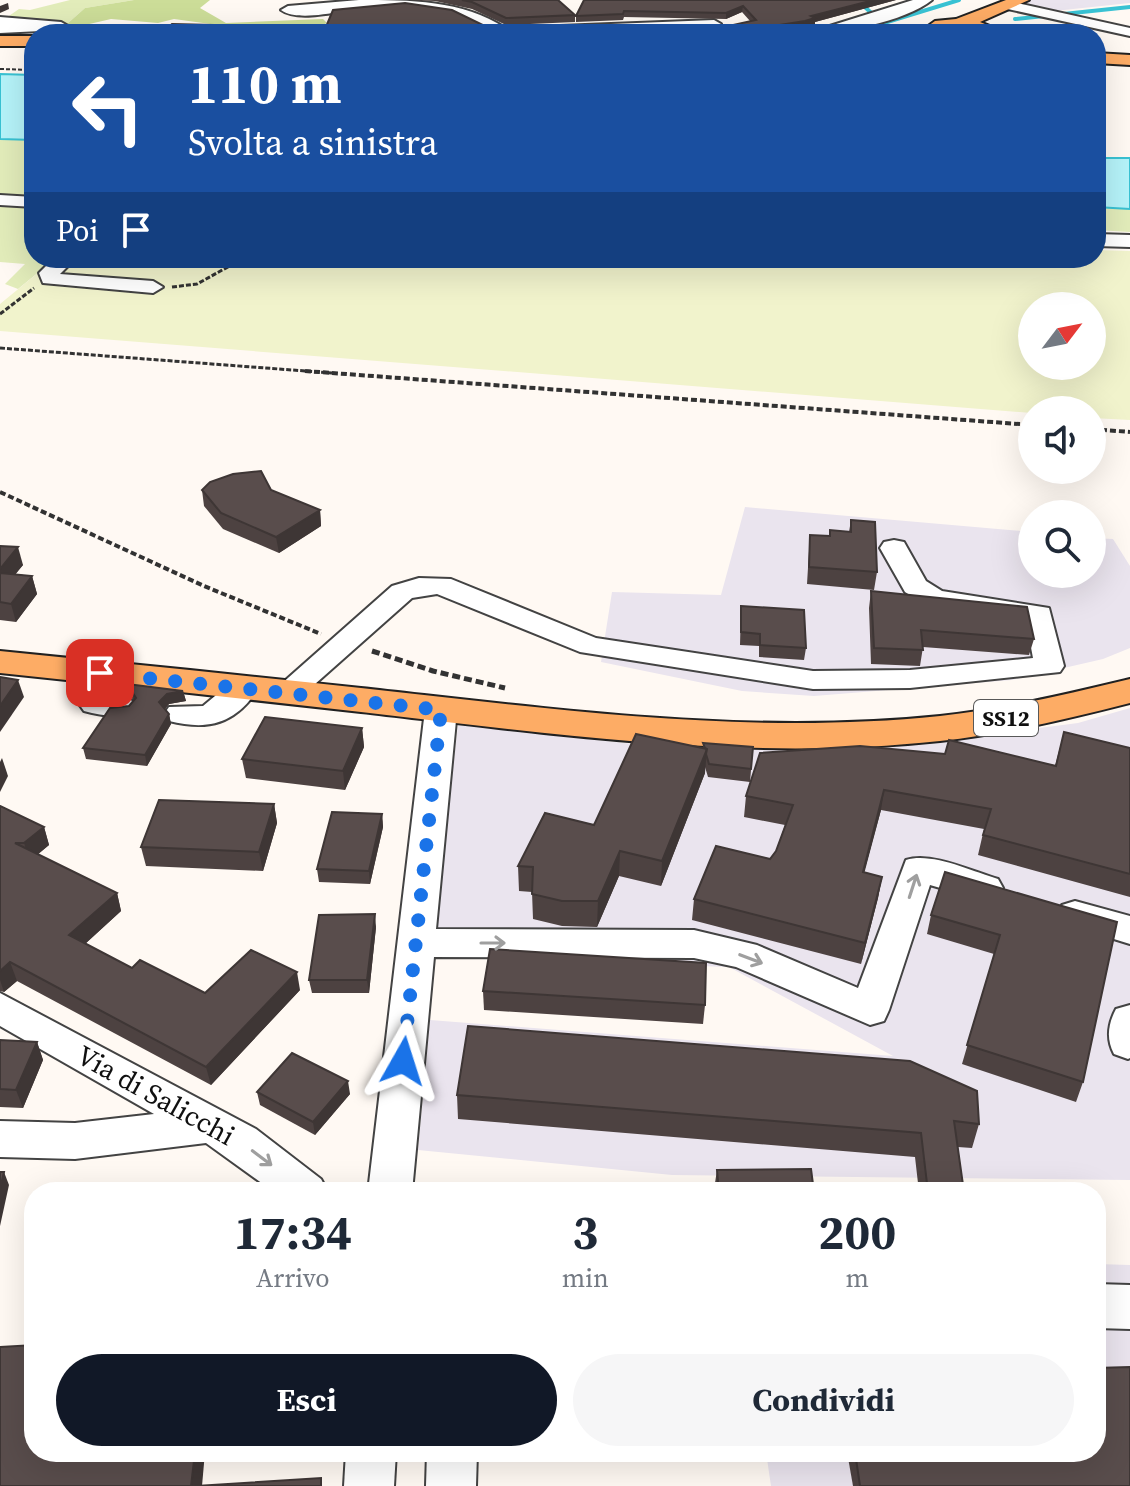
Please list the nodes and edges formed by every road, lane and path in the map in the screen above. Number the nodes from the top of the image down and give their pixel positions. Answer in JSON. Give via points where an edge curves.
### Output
{"nodes":[{"id":1,"x":925,"y":0,"type":"edge"},
{"id":2,"x":1014,"y":2,"type":"edge"},
{"id":3,"x":288,"y":10,"type":"dead end"},
{"id":4,"x":0,"y":21,"type":"edge"},
{"id":5,"x":37,"y":24,"type":"edge"},
{"id":6,"x":489,"y":24,"type":"edge"},
{"id":7,"x":856,"y":24,"type":"edge"},
{"id":8,"x":995,"y":24,"type":"edge"},
{"id":9,"x":1099,"y":24,"type":"edge"},
{"id":10,"x":1106,"y":26,"type":"edge"},
{"id":11,"x":24,"y":28,"type":"edge"},
{"id":12,"x":0,"y":29,"type":"edge"},
{"id":13,"x":1130,"y":32,"type":"edge"},
{"id":14,"x":1106,"y":34,"type":"edge"},
{"id":15,"x":0,"y":41,"type":"edge"},
{"id":16,"x":24,"y":41,"type":"edge"},
{"id":17,"x":1106,"y":59,"type":"edge"},
{"id":18,"x":1130,"y":60,"type":"edge"},
{"id":19,"x":0,"y":69,"type":"edge"},
{"id":20,"x":24,"y":70,"type":"edge"},
{"id":21,"x":0,"y":200,"type":"edge"},
{"id":22,"x":24,"y":201,"type":"edge"},
{"id":23,"x":1106,"y":240,"type":"edge"},
{"id":24,"x":1130,"y":241,"type":"edge"},
{"id":25,"x":55,"y":268,"type":"edge"},
{"id":26,"x":226,"y":268,"type":"edge"},
{"id":27,"x":49,"y":273,"type":"junction"},
{"id":28,"x":153,"y":287,"type":"joint"},
{"id":29,"x":0,"y":314,"type":"edge"},
{"id":30,"x":0,"y":348,"type":"edge"},
{"id":31,"x":1018,"y":424,"type":"edge"},
{"id":32,"x":1106,"y":430,"type":"edge"},
{"id":33,"x":1130,"y":432,"type":"edge"},
{"id":34,"x":894,"y":548,"type":"dead end"},
{"id":35,"x":0,"y":662,"type":"edge"},
{"id":36,"x":100,"y":673,"type":"junction"},
{"id":37,"x":244,"y":688,"type":"junction"},
{"id":38,"x":1130,"y":691,"type":"edge"},
{"id":39,"x":286,"y":693,"type":"junction"},
{"id":40,"x":120,"y":707,"type":"edge"},
{"id":41,"x":441,"y":710,"type":"junction"},
{"id":42,"x":180,"y":714,"type":"dead end"},
{"id":43,"x":1130,"y":930,"type":"edge"},
{"id":44,"x":415,"y":943,"type":"junction"},
{"id":45,"x":0,"y":1008,"type":"edge"},
{"id":46,"x":210,"y":1125,"type":"junction"},
{"id":47,"x":0,"y":1139,"type":"edge"},
{"id":48,"x":293,"y":1182,"type":"edge"},
{"id":49,"x":391,"y":1182,"type":"edge"},
{"id":50,"x":1106,"y":1306,"type":"edge"},
{"id":51,"x":1130,"y":1307,"type":"edge"},
{"id":52,"x":370,"y":1462,"type":"edge"},
{"id":53,"x":452,"y":1462,"type":"edge"},
{"id":54,"x":369,"y":1486,"type":"edge"},
{"id":55,"x":451,"y":1486,"type":"edge"}],
"edges":[{"from":1,"to":7,"type":"street"},
{"from":2,"to":8,"type":"main road"},
{"from":2,"to":9,"type":"street"},
{"from":3,"to":6,"type":"street","via":[[421,3]]},
{"from":4,"to":5,"type":"street"},
{"from":10,"to":13,"type":"street"},
{"from":11,"to":12,"type":"street"},
{"from":13,"to":14,"type":"street"},
{"from":15,"to":16,"type":"main road"},
{"from":17,"to":18,"type":"main road"},
{"from":19,"to":20,"type":"path"},
{"from":21,"to":22,"type":"street"},
{"from":23,"to":24,"type":"street"},
{"from":25,"to":27,"type":"street"},
{"from":26,"to":28,"type":"path","via":[[197,284]]},
{"from":27,"to":28,"type":"street","via":[[50,279]]},
{"from":27,"to":29,"type":"path"},
{"from":30,"to":31,"type":"path"},
{"from":32,"to":33,"type":"path"},
{"from":34,"to":39,"type":"street","via":[[915,586],[934,598],[1039,614],[1049,666],[910,679],[813,680],[590,646],[441,585],[402,592]]},
{"from":35,"to":36,"type":"main road"},
{"from":36,"to":37,"type":"main road"},
{"from":36,"to":40,"type":"street","via":[[95,704]]},
{"from":37,"to":39,"type":"main road"},
{"from":37,"to":42,"type":"street","via":[[210,717]]},
{"from":38,"to":41,"type":"main road","number":"SS12","via":[[975,724],[879,733],[694,733]]},
{"from":39,"to":41,"type":"main road"},
{"from":41,"to":44,"type":"street"},
{"from":44,"to":43,"type":"street","one_way":true,"via":[[694,944],[744,955],[870,1010],[918,869]]},
{"from":44,"to":49,"type":"street"},
{"from":45,"to":46,"type":"street","name":"Via di Salicchi"},
{"from":46,"to":47,"type":"street","via":[[75,1141]]},
{"from":46,"to":48,"type":"street","name":"Via di Salicchi","one_way":true},
{"from":50,"to":51,"type":"street"},
{"from":52,"to":54,"type":"street"},
{"from":53,"to":55,"type":"street"}]}
